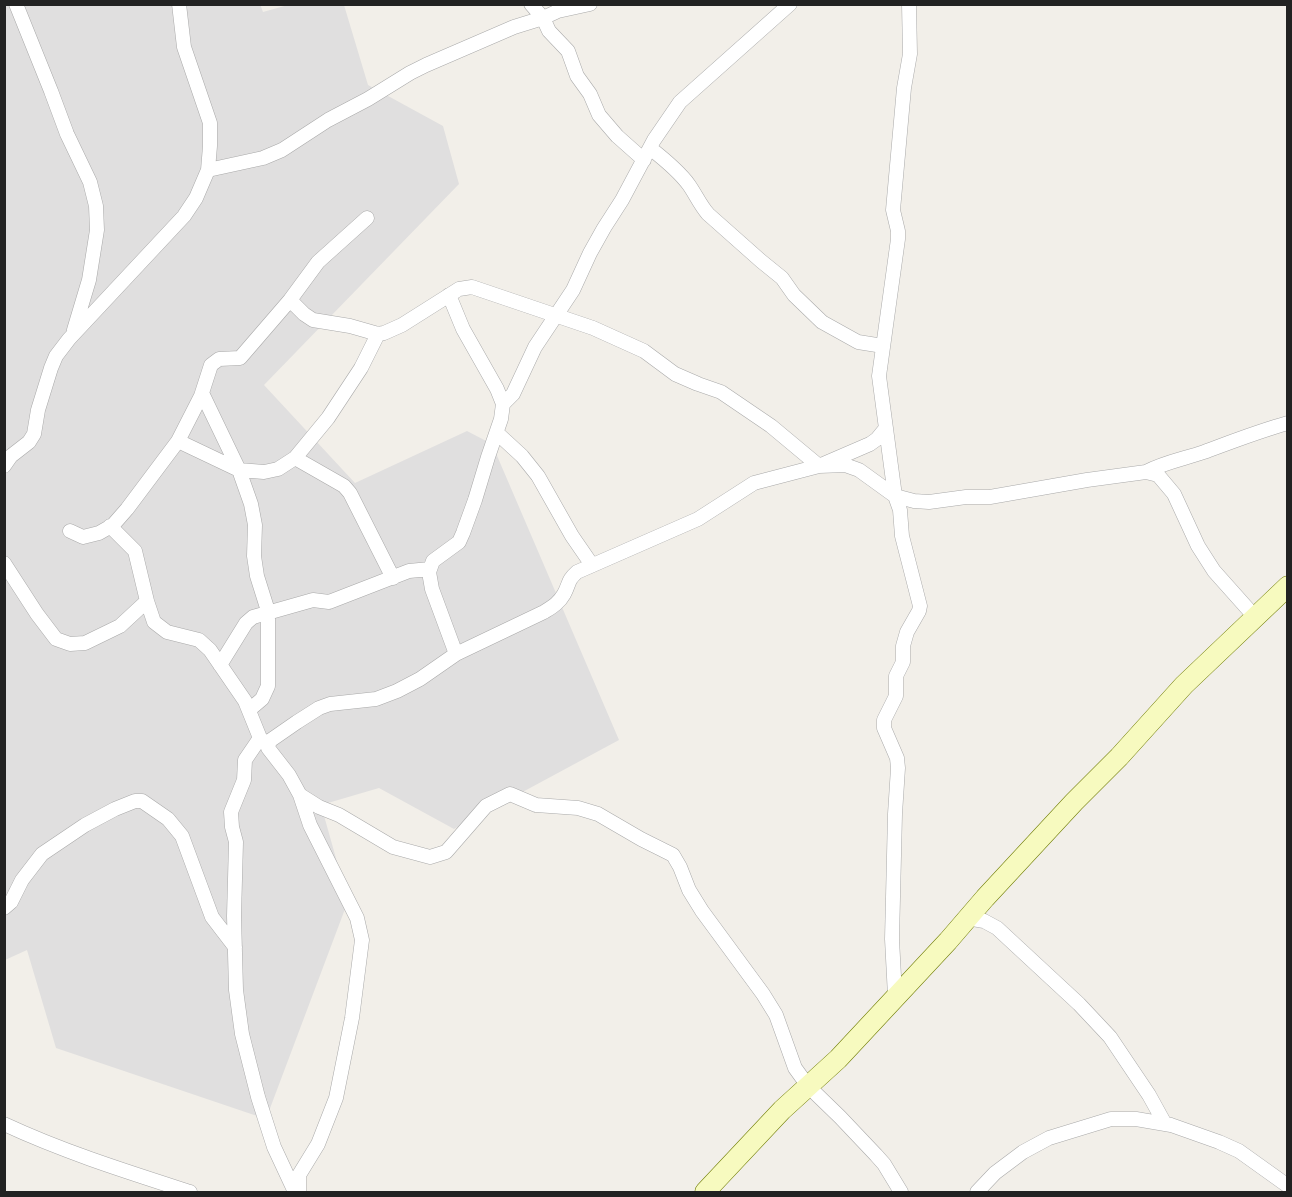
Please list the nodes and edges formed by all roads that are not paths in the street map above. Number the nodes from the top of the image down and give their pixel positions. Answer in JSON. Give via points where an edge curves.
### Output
{"nodes":[{"id":1,"x":16,"y":4,"type":"edge"},
{"id":2,"x":179,"y":4,"type":"edge"},
{"id":3,"x":531,"y":4,"type":"edge"},
{"id":4,"x":590,"y":4,"type":"edge"},
{"id":5,"x":790,"y":4,"type":"edge"},
{"id":6,"x":909,"y":4,"type":"edge"},
{"id":7,"x":560,"y":8,"type":"edge"},
{"id":8,"x":543,"y":18,"type":"junction"},
{"id":9,"x":647,"y":154,"type":"junction"},
{"id":10,"x":208,"y":170,"type":"junction"},
{"id":11,"x":367,"y":218,"type":"dead end"},
{"id":12,"x":449,"y":295,"type":"junction"},
{"id":13,"x":290,"y":300,"type":"junction"},
{"id":14,"x":556,"y":315,"type":"junction"},
{"id":15,"x":378,"y":334,"type":"junction"},
{"id":16,"x":69,"y":339,"type":"junction"},
{"id":17,"x":883,"y":346,"type":"junction"},
{"id":18,"x":202,"y":393,"type":"junction"},
{"id":19,"x":503,"y":404,"type":"junction"},
{"id":20,"x":1287,"y":423,"type":"edge"},
{"id":21,"x":886,"y":428,"type":"junction"},
{"id":22,"x":497,"y":433,"type":"junction"},
{"id":23,"x":178,"y":441,"type":"junction"},
{"id":24,"x":295,"y":458,"type":"junction"},
{"id":25,"x":7,"y":459,"type":"edge"},
{"id":26,"x":819,"y":466,"type":"junction"},
{"id":27,"x":239,"y":470,"type":"junction"},
{"id":28,"x":1146,"y":472,"type":"junction"},
{"id":29,"x":895,"y":496,"type":"junction"},
{"id":30,"x":110,"y":526,"type":"junction"},
{"id":31,"x":70,"y":531,"type":"dead end"},
{"id":32,"x":4,"y":563,"type":"edge"},
{"id":33,"x":592,"y":565,"type":"junction"},
{"id":34,"x":430,"y":569,"type":"junction"},
{"id":35,"x":393,"y":578,"type":"junction"},
{"id":36,"x":1287,"y":586,"type":"edge"},
{"id":37,"x":147,"y":601,"type":"junction"},
{"id":38,"x":268,"y":612,"type":"junction"},
{"id":39,"x":1255,"y":616,"type":"junction"},
{"id":40,"x":456,"y":654,"type":"junction"},
{"id":41,"x":220,"y":665,"type":"junction"},
{"id":42,"x":249,"y":710,"type":"junction"},
{"id":43,"x":264,"y":742,"type":"junction"},
{"id":44,"x":300,"y":795,"type":"junction"},
{"id":45,"x":4,"y":908,"type":"edge"},
{"id":46,"x":968,"y":918,"type":"junction"},
{"id":47,"x":235,"y":947,"type":"junction"},
{"id":48,"x":895,"y":996,"type":"junction"},
{"id":49,"x":808,"y":1086,"type":"junction"},
{"id":50,"x":4,"y":1124,"type":"edge"},
{"id":51,"x":1165,"y":1124,"type":"junction"},
{"id":52,"x":1287,"y":1186,"type":"edge"},
{"id":53,"x":190,"y":1192,"type":"edge"},
{"id":54,"x":297,"y":1192,"type":"edge"},
{"id":55,"x":705,"y":1192,"type":"edge"},
{"id":56,"x":901,"y":1192,"type":"edge"},
{"id":57,"x":977,"y":1192,"type":"edge"}],
"edges":[{"from":1,"to":16,"type":"street","via":[[90,182],[96,206],[97,230],[89,280]]},
{"from":2,"to":10,"type":"street","via":[[183,47],[210,123]]},
{"from":3,"to":8,"type":"street"},
{"from":4,"to":7,"type":"street"},
{"from":5,"to":9,"type":"street","via":[[680,102]]},
{"from":6,"to":17,"type":"street","via":[[910,54],[893,210],[898,239]]},
{"from":7,"to":8,"type":"street"},
{"from":8,"to":9,"type":"street","via":[[549,32],[568,51],[599,115],[617,136]]},
{"from":8,"to":10,"type":"street","via":[[410,73],[282,150]]},
{"from":9,"to":14,"type":"street"},
{"from":9,"to":17,"type":"street","via":[[676,170],[702,208],[782,278],[822,322],[858,342]]},
{"from":10,"to":16,"type":"street","via":[[184,216]]},
{"from":11,"to":13,"type":"street","via":[[318,262]]},
{"from":12,"to":14,"type":"street","via":[[472,287]]},
{"from":12,"to":15,"type":"street","via":[[402,325]]},
{"from":12,"to":19,"type":"street"},
{"from":13,"to":15,"type":"street","via":[[313,320]]},
{"from":13,"to":18,"type":"street","via":[[240,358],[219,359],[211,364]]},
{"from":14,"to":19,"type":"street","via":[[535,347],[513,394]]},
{"from":14,"to":26,"type":"street","via":[[623,340],[675,374],[721,392]]},
{"from":15,"to":24,"type":"street","via":[[328,418]]},
{"from":16,"to":25,"type":"street","via":[[51,368],[34,434]]},
{"from":17,"to":21,"type":"street","via":[[879,376]]},
{"from":18,"to":23,"type":"street"},
{"from":18,"to":27,"type":"street"},
{"from":19,"to":22,"type":"street"},
{"from":20,"to":28,"type":"street"},
{"from":21,"to":26,"type":"street","via":[[870,444]]},
{"from":21,"to":29,"type":"street"},
{"from":22,"to":33,"type":"street","via":[[538,476]]},
{"from":22,"to":34,"type":"street","via":[[464,532],[459,542],[433,561]]},
{"from":23,"to":27,"type":"street"},
{"from":23,"to":30,"type":"street"},
{"from":24,"to":27,"type":"street","via":[[278,469],[264,472]]},
{"from":24,"to":35,"type":"street","via":[[350,493]]},
{"from":26,"to":29,"type":"street","via":[[845,465],[859,470]]},
{"from":26,"to":33,"type":"street","via":[[754,483],[698,519]]},
{"from":27,"to":38,"type":"street","via":[[251,504],[256,576]]},
{"from":28,"to":29,"type":"street","via":[[990,497],[929,502]]},
{"from":28,"to":39,"type":"street","via":[[1158,475],[1174,494],[1214,571]]},
{"from":29,"to":48,"type":"street","via":[[920,606],[907,632],[903,662],[896,676],[896,696],[884,720],[898,768],[892,939]]},
{"from":30,"to":31,"type":"street","via":[[83,537]]},
{"from":30,"to":37,"type":"street","via":[[135,551]]},
{"from":32,"to":37,"type":"street","via":[[56,639],[70,645],[85,643],[120,626]]},
{"from":33,"to":40,"type":"street","via":[[577,572],[563,596],[544,612]]},
{"from":34,"to":35,"type":"street","via":[[408,571]]},
{"from":34,"to":40,"type":"street","via":[[432,589]]},
{"from":35,"to":38,"type":"street","via":[[329,602],[313,600]]},
{"from":36,"to":39,"type":"street"},
{"from":37,"to":41,"type":"street","via":[[154,622],[167,632],[200,640]]},
{"from":38,"to":41,"type":"street","via":[[253,616],[246,623]]},
{"from":38,"to":42,"type":"street","via":[[268,686],[262,699]]},
{"from":39,"to":46,"type":"street","via":[[1184,685]]},
{"from":40,"to":43,"type":"street","via":[[397,691],[376,699],[319,708]]},
{"from":41,"to":42,"type":"street"},
{"from":42,"to":43,"type":"street"},
{"from":43,"to":44,"type":"street"},
{"from":43,"to":47,"type":"street","via":[[245,760],[244,780],[231,812],[236,842]]},
{"from":44,"to":49,"type":"street","via":[[393,847],[430,857],[446,852],[486,806],[510,794],[536,806],[578,808],[598,814],[673,855],[702,911],[776,1015],[795,1068]]},
{"from":44,"to":54,"type":"street","via":[[310,825],[357,918],[362,940],[336,1098],[318,1144],[299,1175]]},
{"from":45,"to":47,"type":"street","via":[[42,854],[95,819],[142,801],[168,819],[182,836],[212,917]]},
{"from":46,"to":48,"type":"street"},
{"from":46,"to":51,"type":"street","via":[[997,928],[1110,1036]]},
{"from":47,"to":54,"type":"street","via":[[242,1034],[274,1147]]},
{"from":48,"to":49,"type":"street"},
{"from":49,"to":55,"type":"street"},
{"from":49,"to":56,"type":"street","via":[[884,1164]]},
{"from":50,"to":53,"type":"street","via":[[110,1166]]},
{"from":51,"to":52,"type":"street","via":[[1239,1151]]},
{"from":51,"to":57,"type":"street","via":[[1111,1119],[1048,1138],[995,1173]]}]}
